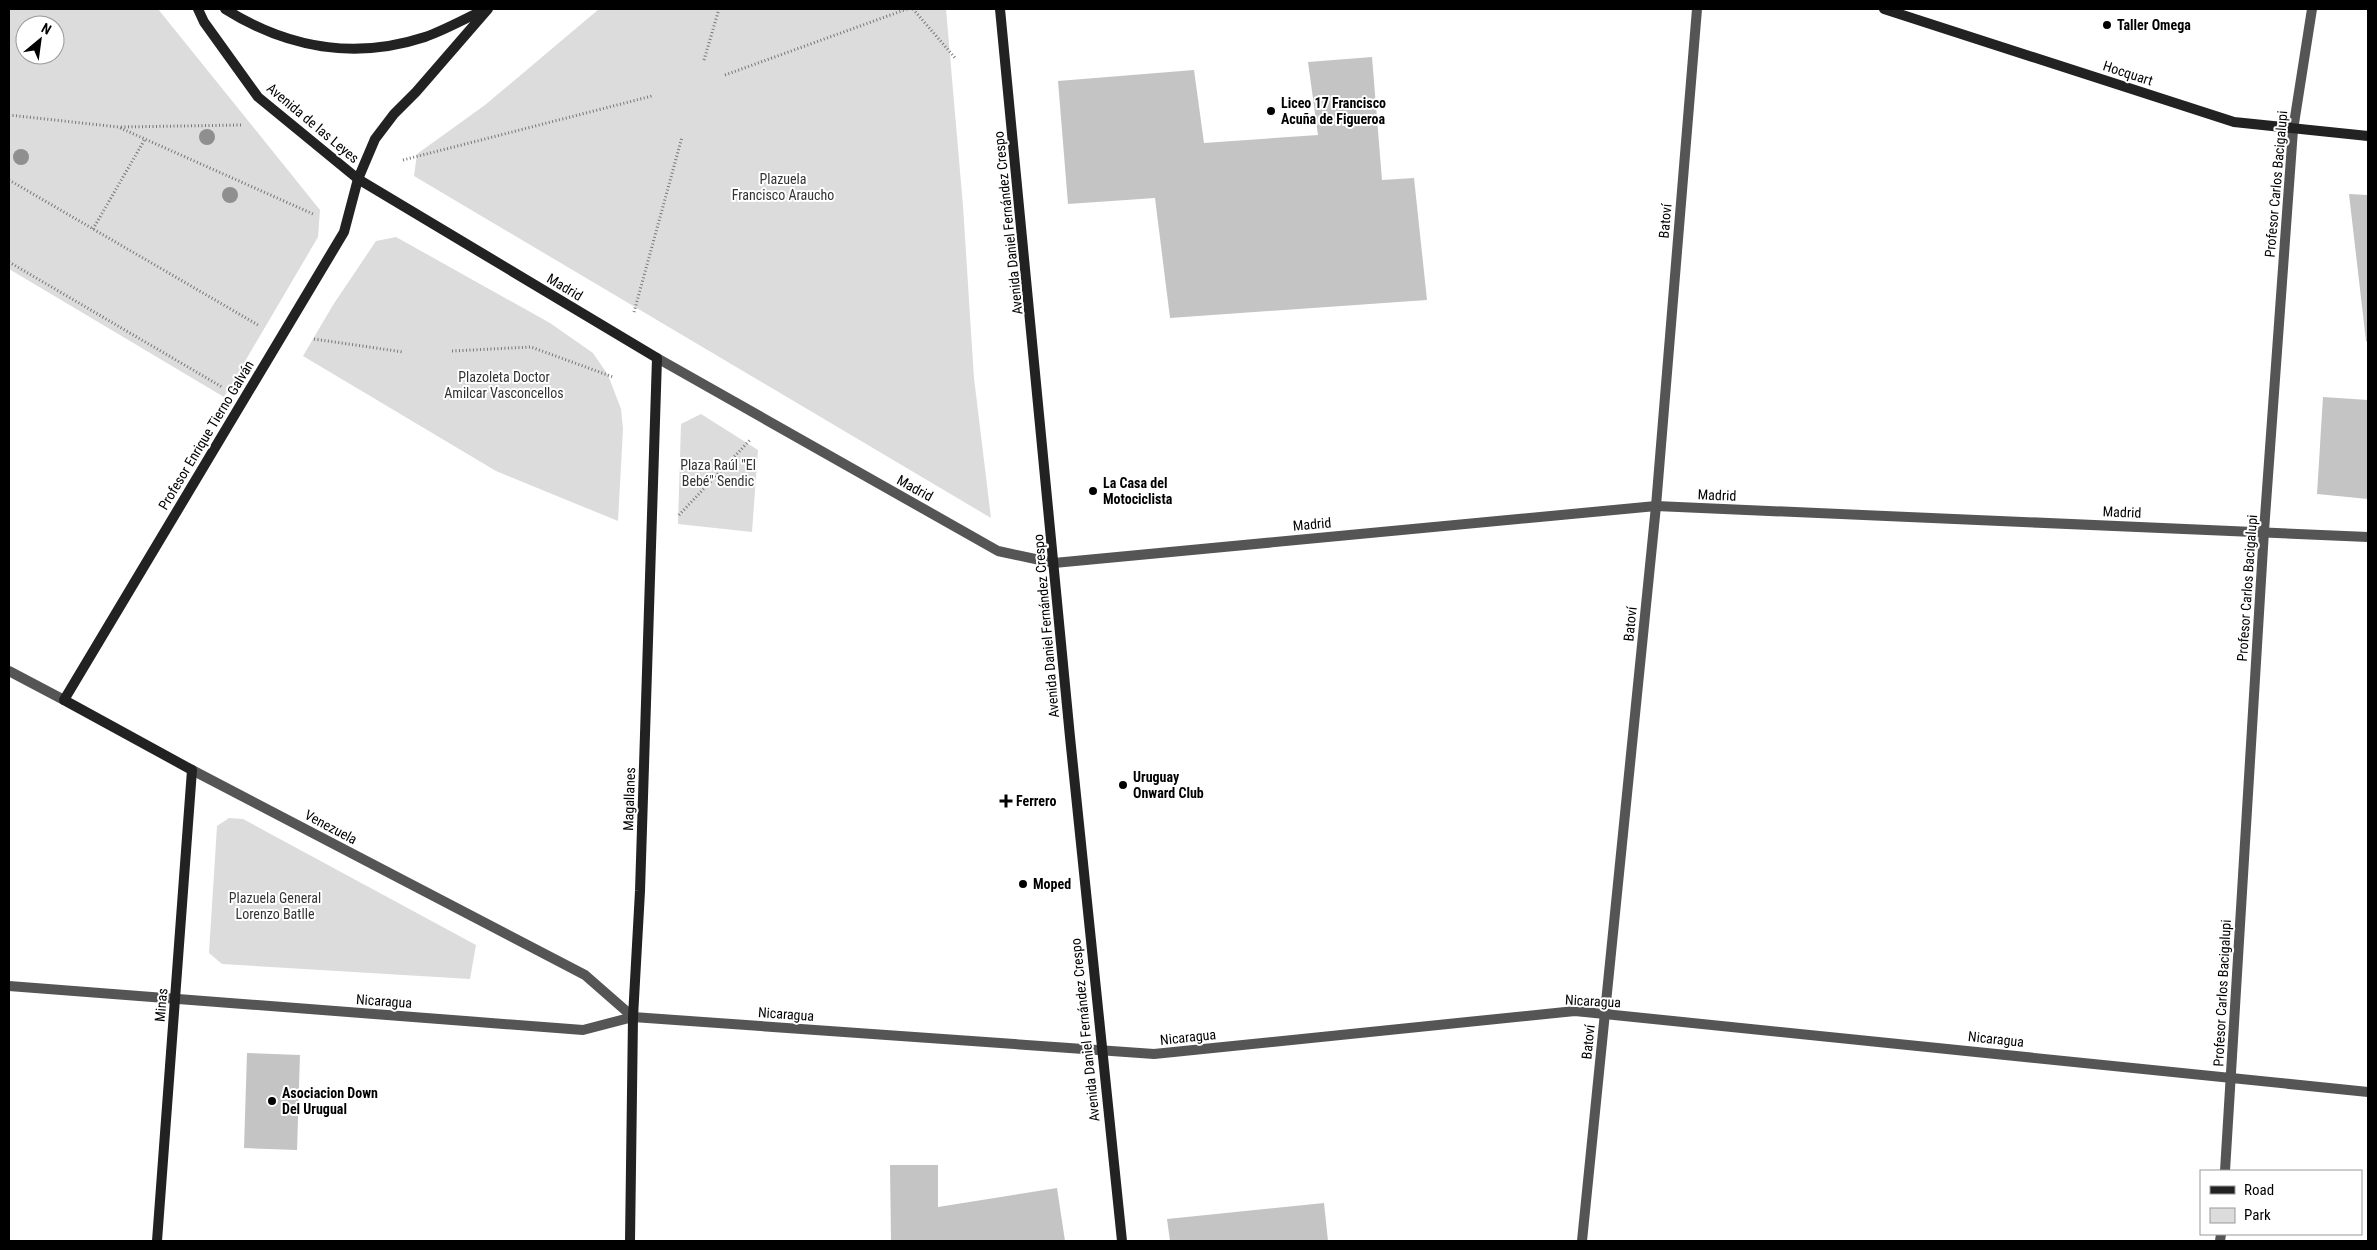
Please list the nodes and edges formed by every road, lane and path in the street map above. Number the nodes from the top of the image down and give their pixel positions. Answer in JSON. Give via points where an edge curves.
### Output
{"nodes":[{"id":1,"x":198,"y":9,"type":"edge"},
{"id":2,"x":225,"y":9,"type":"edge"},
{"id":3,"x":487,"y":9,"type":"edge"},
{"id":4,"x":719,"y":9,"type":"edge"},
{"id":5,"x":907,"y":9,"type":"edge"},
{"id":6,"x":913,"y":9,"type":"edge"},
{"id":7,"x":1000,"y":9,"type":"edge"},
{"id":8,"x":1697,"y":9,"type":"edge"},
{"id":9,"x":1884,"y":9,"type":"edge"},
{"id":10,"x":2312,"y":9,"type":"edge"},
{"id":11,"x":956,"y":59,"type":"dead end"},
{"id":12,"x":704,"y":60,"type":"dead end"},
{"id":13,"x":725,"y":75,"type":"dead end"},
{"id":14,"x":652,"y":96,"type":"dead end"},
{"id":15,"x":9,"y":115,"type":"edge"},
{"id":16,"x":241,"y":125,"type":"dead end"},
{"id":17,"x":118,"y":127,"type":"junction"},
{"id":18,"x":2293,"y":130,"type":"junction"},
{"id":19,"x":2368,"y":136,"type":"edge"},
{"id":20,"x":682,"y":137,"type":"dead end"},
{"id":21,"x":145,"y":139,"type":"junction"},
{"id":22,"x":402,"y":160,"type":"dead end"},
{"id":23,"x":358,"y":179,"type":"junction"},
{"id":24,"x":9,"y":180,"type":"edge"},
{"id":25,"x":313,"y":214,"type":"dead end"},
{"id":26,"x":93,"y":229,"type":"junction"},
{"id":27,"x":9,"y":262,"type":"edge"},
{"id":28,"x":634,"y":312,"type":"dead end"},
{"id":29,"x":258,"y":326,"type":"dead end"},
{"id":30,"x":314,"y":339,"type":"dead end"},
{"id":31,"x":452,"y":351,"type":"dead end"},
{"id":32,"x":403,"y":352,"type":"dead end"},
{"id":33,"x":657,"y":358,"type":"junction"},
{"id":34,"x":613,"y":376,"type":"dead end"},
{"id":35,"x":222,"y":387,"type":"dead end"},
{"id":36,"x":751,"y":439,"type":"dead end"},
{"id":37,"x":1656,"y":506,"type":"junction"},
{"id":38,"x":673,"y":521,"type":"dead end"},
{"id":39,"x":2264,"y":532,"type":"junction"},
{"id":40,"x":2368,"y":537,"type":"edge"},
{"id":41,"x":1054,"y":562,"type":"junction"},
{"id":42,"x":9,"y":671,"type":"edge"},
{"id":43,"x":64,"y":700,"type":"junction"},
{"id":44,"x":192,"y":770,"type":"junction"},
{"id":45,"x":9,"y":986,"type":"edge"},
{"id":46,"x":175,"y":998,"type":"junction"},
{"id":47,"x":1604,"y":1014,"type":"junction"},
{"id":48,"x":633,"y":1017,"type":"junction"},
{"id":49,"x":1101,"y":1051,"type":"junction"},
{"id":50,"x":2231,"y":1077,"type":"junction"},
{"id":51,"x":2368,"y":1092,"type":"edge"},
{"id":52,"x":2225,"y":1170,"type":"edge"},
{"id":53,"x":157,"y":1241,"type":"edge"},
{"id":54,"x":630,"y":1241,"type":"edge"},
{"id":55,"x":1122,"y":1241,"type":"edge"},
{"id":56,"x":1582,"y":1241,"type":"edge"}],
"edges":[{"from":1,"to":23,"type":"street","name":"Avenida de las Leyes","via":[[258,98]]},
{"from":2,"to":3,"type":"street","name":"Avenida de las Leyes","via":[[285,39],[346,50],[383,47],[425,37]]},
{"from":3,"to":23,"type":"street","name":"Avenida de las Leyes","via":[[375,139]]},
{"from":4,"to":12,"type":"path"},
{"from":5,"to":13,"type":"path"},
{"from":6,"to":11,"type":"path"},
{"from":7,"to":41,"type":"street","name":"Avenida Daniel Fernández Crespo"},
{"from":8,"to":37,"type":"street","name":"Batoví"},
{"from":9,"to":18,"type":"street","name":"Hocquart","via":[[2234,122]]},
{"from":10,"to":18,"type":"street","name":"Profesor Carlos Bacigalupi"},
{"from":14,"to":22,"type":"path"},
{"from":15,"to":17,"type":"path"},
{"from":16,"to":17,"type":"path"},
{"from":17,"to":21,"type":"path"},
{"from":18,"to":19,"type":"street","name":"Hocquart"},
{"from":18,"to":39,"type":"street","name":"Profesor Carlos Bacigalupi"},
{"from":20,"to":28,"type":"path"},
{"from":21,"to":25,"type":"path"},
{"from":21,"to":26,"type":"path"},
{"from":23,"to":33,"type":"street","name":"Madrid"},
{"from":23,"to":43,"type":"street","name":"Profesor Enrique Tierno Galván","via":[[344,232]]},
{"from":24,"to":26,"type":"path"},
{"from":26,"to":29,"type":"path"},
{"from":27,"to":35,"type":"path"},
{"from":30,"to":32,"type":"path"},
{"from":31,"to":34,"type":"path","via":[[531,347]]},
{"from":33,"to":41,"type":"street","name":"Madrid","via":[[998,551]]},
{"from":33,"to":48,"type":"street","name":"Magallanes"},
{"from":36,"to":38,"type":"path"},
{"from":37,"to":39,"type":"street","name":"Madrid"},
{"from":37,"to":41,"type":"street","name":"Madrid"},
{"from":37,"to":47,"type":"street","name":"Batoví"},
{"from":39,"to":40,"type":"street","name":"Madrid"},
{"from":39,"to":50,"type":"street","name":"Profesor Carlos Bacigalupi"},
{"from":41,"to":49,"type":"street","name":"Avenida Daniel Fernández Crespo"},
{"from":42,"to":43,"type":"street","name":"Venezuela"},
{"from":43,"to":44,"type":"street","name":"Venezuela"},
{"from":44,"to":46,"type":"street","name":"Minas"},
{"from":44,"to":48,"type":"street","name":"Venezuela","via":[[585,975]]},
{"from":45,"to":46,"type":"street","name":"Nicaragua"},
{"from":46,"to":48,"type":"street","name":"Nicaragua","via":[[583,1030]]},
{"from":46,"to":53,"type":"street","name":"Minas"},
{"from":47,"to":49,"type":"street","name":"Nicaragua","via":[[1575,1011],[1154,1054]]},
{"from":47,"to":50,"type":"street","name":"Nicaragua"},
{"from":47,"to":56,"type":"street","name":"Batoví"},
{"from":48,"to":49,"type":"street","name":"Nicaragua"},
{"from":48,"to":54,"type":"street","name":"Magallanes"},
{"from":49,"to":55,"type":"street","name":"Avenida Daniel Fernández Crespo"},
{"from":50,"to":51,"type":"street","name":"Nicaragua"},
{"from":50,"to":52,"type":"street","name":"Profesor Carlos Bacigalupi"}]}
